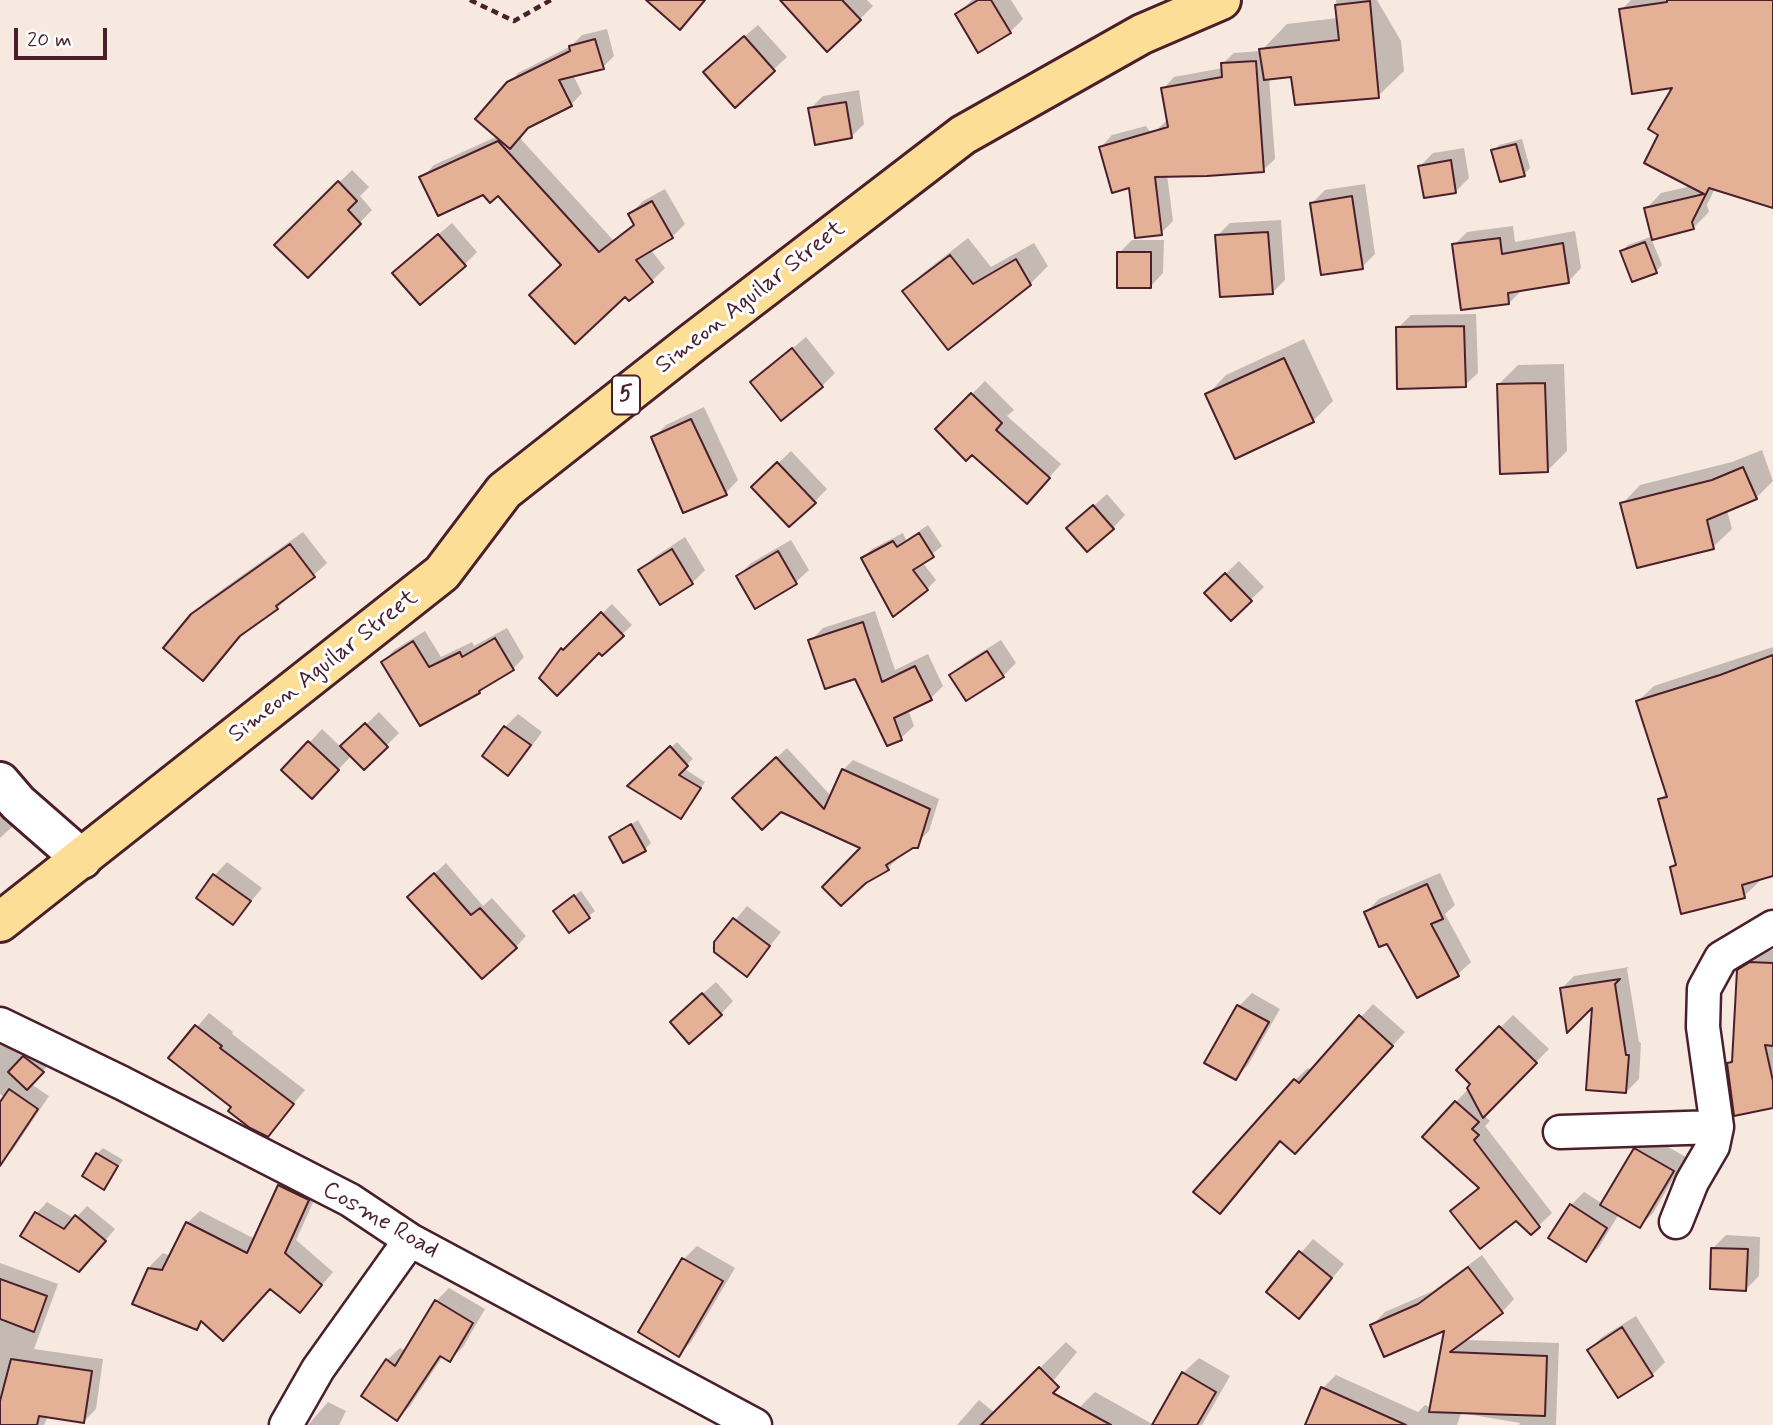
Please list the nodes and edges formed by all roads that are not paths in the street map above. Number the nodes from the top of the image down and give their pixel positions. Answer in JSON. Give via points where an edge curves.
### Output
{"nodes":[{"id":1,"x":1221,"y":0,"type":"edge"},
{"id":2,"x":0,"y":782,"type":"edge"},
{"id":3,"x":82,"y":859,"type":"junction"},
{"id":4,"x":0,"y":922,"type":"edge"},
{"id":5,"x":1773,"y":927,"type":"edge"},
{"id":6,"x":0,"y":1024,"type":"edge"},
{"id":7,"x":1717,"y":1127,"type":"junction"},
{"id":8,"x":1560,"y":1132,"type":"dead end"},
{"id":9,"x":1676,"y":1222,"type":"dead end"},
{"id":10,"x":410,"y":1240,"type":"junction"},
{"id":11,"x":286,"y":1425,"type":"edge"},
{"id":12,"x":755,"y":1425,"type":"edge"}],
"edges":[{"from":1,"to":3,"type":"highway","name":"Simeon Aguilar Street","number":"5","via":[[1142,34],[963,135],[504,491],[442,573]]},
{"from":2,"to":3,"type":"main road"},
{"from":3,"to":4,"type":"highway","name":"Simeon Aguilar Street","number":"5"},
{"from":5,"to":7,"type":"street","via":[[1721,958],[1704,989],[1703,1027]]},
{"from":6,"to":10,"type":"street","name":"Cosme Road","via":[[350,1200]]},
{"from":7,"to":8,"type":"street"},
{"from":7,"to":9,"type":"street","via":[[1713,1146]]},
{"from":10,"to":11,"type":"street","via":[[318,1369]]},
{"from":10,"to":12,"type":"street","name":"Cosme Road"}]}
